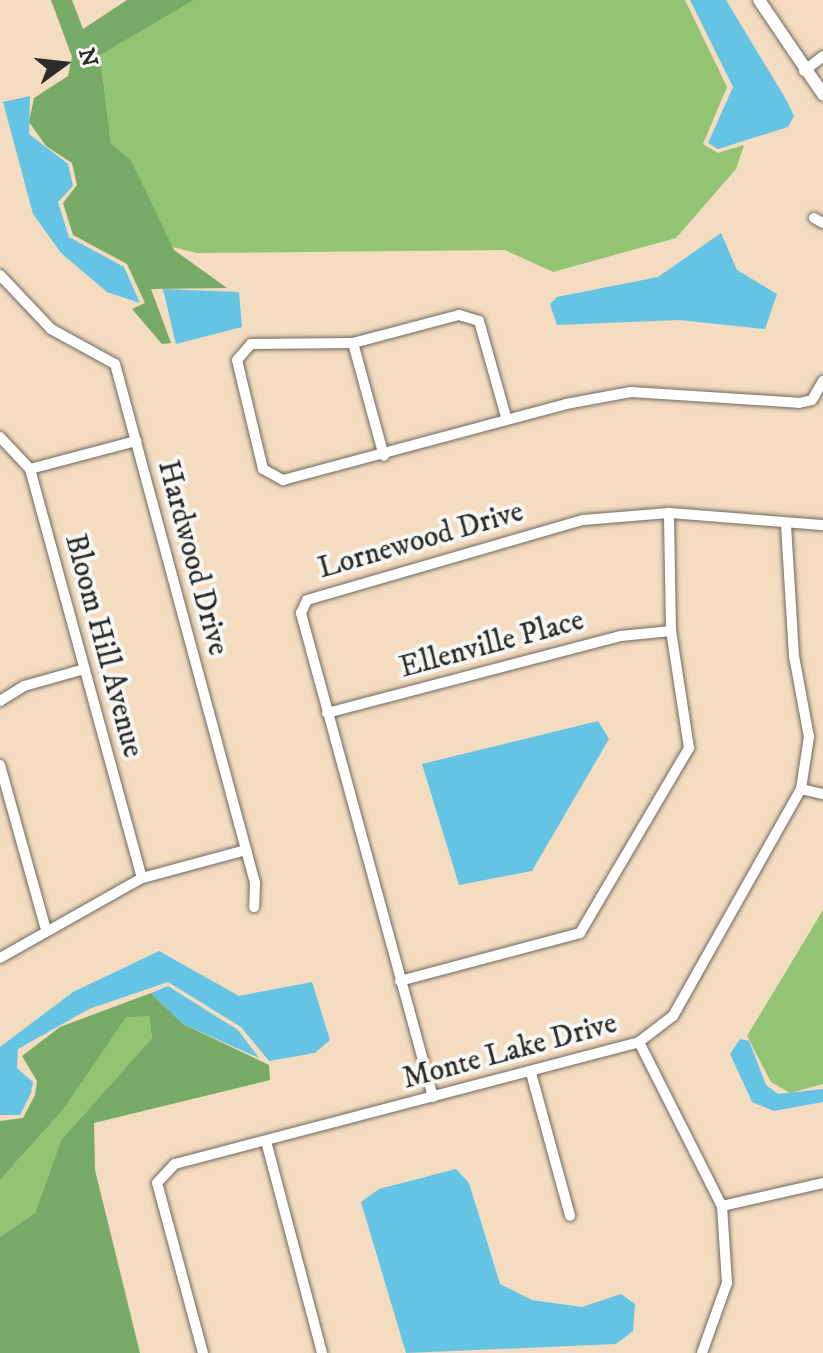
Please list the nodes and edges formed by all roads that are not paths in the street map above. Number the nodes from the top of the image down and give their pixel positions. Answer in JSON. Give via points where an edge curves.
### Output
{"nodes":[{"id":1,"x":759,"y":0,"type":"edge"},
{"id":2,"x":823,"y":56,"type":"edge"},
{"id":3,"x":804,"y":71,"type":"junction"},
{"id":4,"x":823,"y":94,"type":"edge"},
{"id":5,"x":0,"y":275,"type":"edge"},
{"id":6,"x":353,"y":343,"type":"junction"},
{"id":7,"x":823,"y":381,"type":"edge"},
{"id":8,"x":506,"y":417,"type":"junction"},
{"id":9,"x":0,"y":437,"type":"edge"},
{"id":10,"x":136,"y":441,"type":"junction"},
{"id":11,"x":384,"y":456,"type":"junction"},
{"id":12,"x":30,"y":469,"type":"junction"},
{"id":13,"x":669,"y":513,"type":"junction"},
{"id":14,"x":786,"y":524,"type":"junction"},
{"id":15,"x":823,"y":525,"type":"edge"},
{"id":16,"x":671,"y":631,"type":"junction"},
{"id":17,"x":85,"y":669,"type":"junction"},
{"id":18,"x":0,"y":701,"type":"edge"},
{"id":19,"x":327,"y":713,"type":"junction"},
{"id":20,"x":0,"y":765,"type":"edge"},
{"id":21,"x":801,"y":789,"type":"junction"},
{"id":22,"x":823,"y":794,"type":"edge"},
{"id":23,"x":246,"y":850,"type":"junction"},
{"id":24,"x":142,"y":878,"type":"junction"},
{"id":25,"x":254,"y":907,"type":"dead end"},
{"id":26,"x":45,"y":926,"type":"junction"},
{"id":27,"x":0,"y":958,"type":"edge"},
{"id":28,"x":400,"y":981,"type":"junction"},
{"id":29,"x":639,"y":1042,"type":"junction"},
{"id":30,"x":531,"y":1073,"type":"junction"},
{"id":31,"x":433,"y":1097,"type":"junction"},
{"id":32,"x":266,"y":1141,"type":"junction"},
{"id":33,"x":823,"y":1183,"type":"edge"},
{"id":34,"x":722,"y":1206,"type":"junction"},
{"id":35,"x":570,"y":1216,"type":"dead end"},
{"id":36,"x":203,"y":1353,"type":"edge"},
{"id":37,"x":322,"y":1353,"type":"edge"},
{"id":38,"x":702,"y":1353,"type":"edge"}],
"edges":[{"from":1,"to":3,"type":"street"},
{"from":2,"to":3,"type":"street"},
{"from":3,"to":4,"type":"street"},
{"from":5,"to":10,"type":"street","name":"Hardwood Drive","via":[[51,329],[115,364]]},
{"from":6,"to":8,"type":"street","via":[[459,315],[479,321]]},
{"from":6,"to":11,"type":"street"},
{"from":6,"to":11,"type":"street","via":[[251,344],[237,360],[263,469],[283,480]]},
{"from":7,"to":8,"type":"street","via":[[812,400],[799,403],[631,392]]},
{"from":8,"to":11,"type":"street"},
{"from":9,"to":12,"type":"street","name":"Bloom Hill Avenue"},
{"from":10,"to":12,"type":"street"},
{"from":10,"to":23,"type":"street","name":"Hardwood Drive"},
{"from":12,"to":17,"type":"street","name":"Bloom Hill Avenue"},
{"from":13,"to":14,"type":"street","name":"Lornewood Drive"},
{"from":13,"to":16,"type":"street"},
{"from":13,"to":19,"type":"street","name":"Lornewood Drive","via":[[583,520],[316,593],[301,613]]},
{"from":14,"to":15,"type":"street","name":"Lornewood Drive"},
{"from":14,"to":21,"type":"street","name":"Monte Lake Drive","via":[[794,656],[809,737]]},
{"from":16,"to":19,"type":"street","name":"Ellenville Place","via":[[621,636]]},
{"from":16,"to":28,"type":"street","via":[[689,748],[580,933]]},
{"from":17,"to":18,"type":"street","via":[[24,686]]},
{"from":17,"to":24,"type":"street","name":"Bloom Hill Avenue"},
{"from":19,"to":28,"type":"street","name":"Lornewood Drive"},
{"from":20,"to":26,"type":"street"},
{"from":21,"to":22,"type":"street"},
{"from":21,"to":29,"type":"street","name":"Monte Lake Drive","via":[[673,1016]]},
{"from":23,"to":24,"type":"street"},
{"from":23,"to":25,"type":"street","name":"Hardwood Drive"},
{"from":24,"to":26,"type":"street"},
{"from":26,"to":27,"type":"street"},
{"from":28,"to":31,"type":"street","name":"Lornewood Drive"},
{"from":29,"to":30,"type":"street","name":"Monte Lake Drive"},
{"from":29,"to":34,"type":"street"},
{"from":30,"to":31,"type":"street","name":"Monte Lake Drive"},
{"from":30,"to":35,"type":"street"},
{"from":31,"to":32,"type":"street","name":"Monte Lake Drive"},
{"from":32,"to":36,"type":"street","name":"Monte Lake Drive","via":[[175,1164],[157,1183]]},
{"from":32,"to":37,"type":"street"},
{"from":33,"to":34,"type":"street"},
{"from":34,"to":38,"type":"street","via":[[727,1283]]}]}
